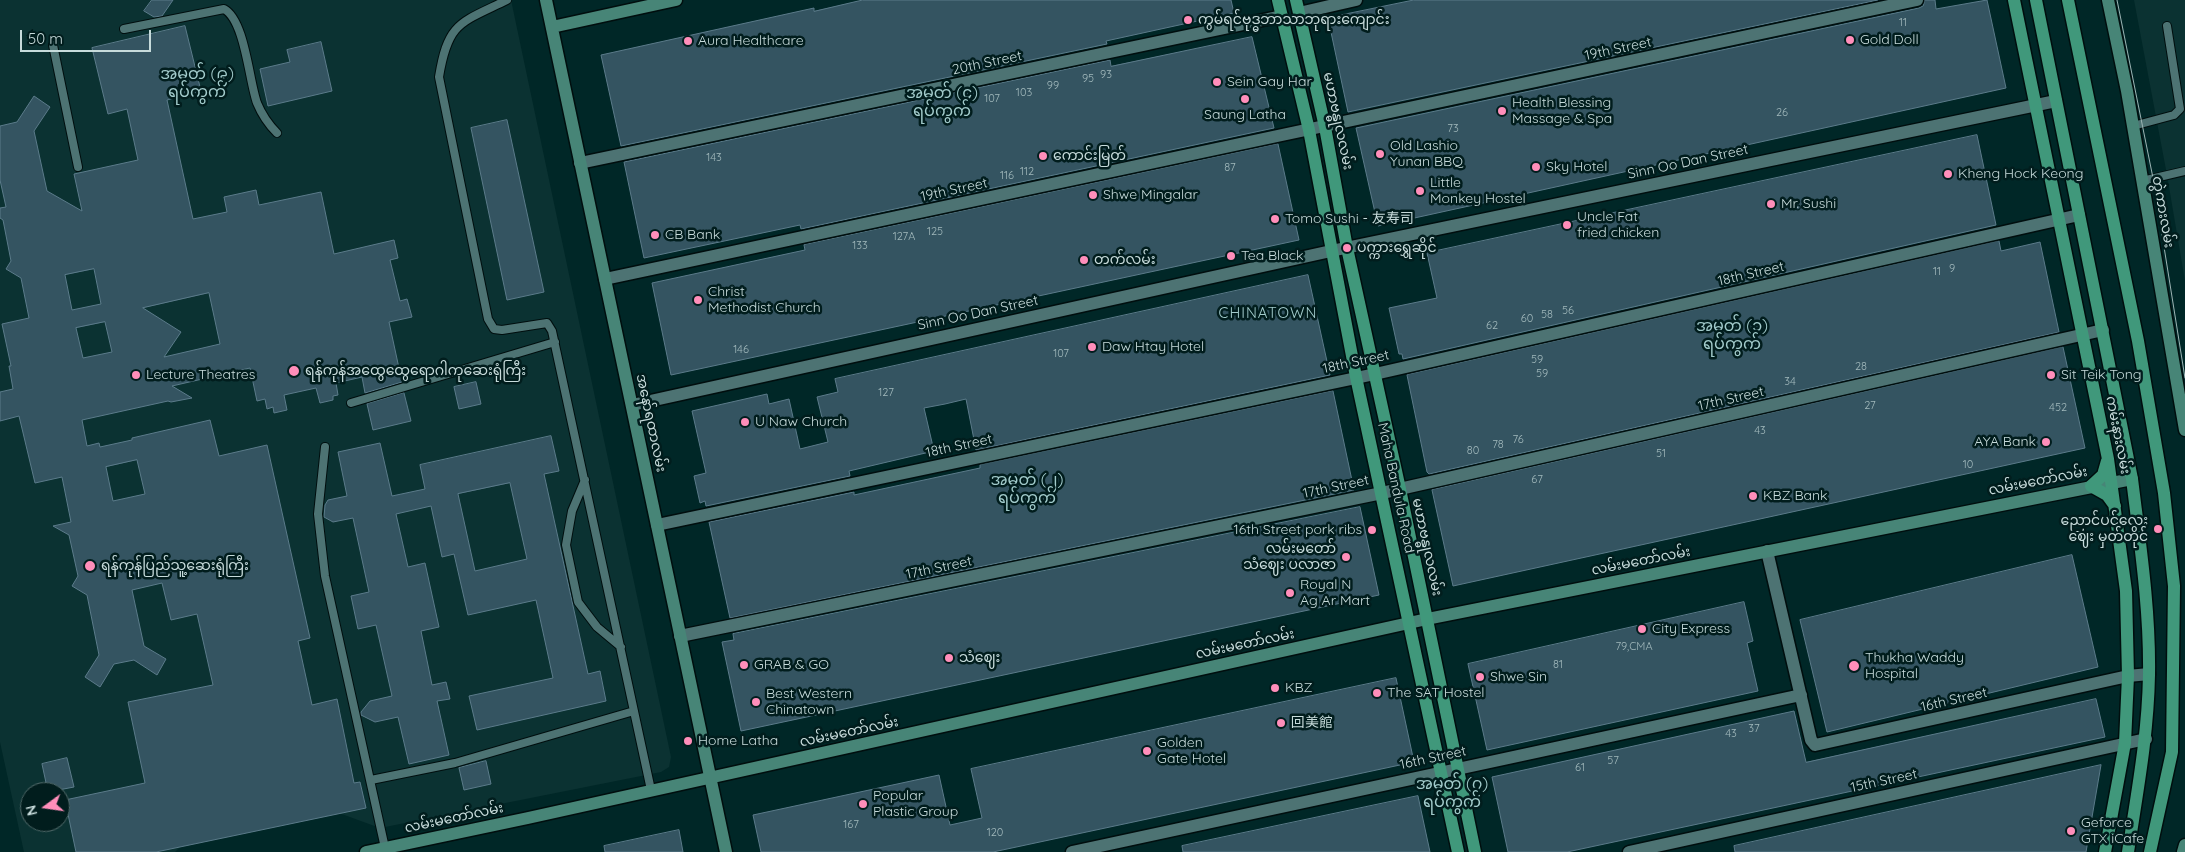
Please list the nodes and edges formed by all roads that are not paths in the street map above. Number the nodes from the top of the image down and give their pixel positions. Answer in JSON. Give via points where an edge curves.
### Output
{"nodes":[{"id":1,"x":507,"y":0,"type":"edge"},
{"id":2,"x":546,"y":0,"type":"edge"},
{"id":3,"x":676,"y":0,"type":"edge"},
{"id":4,"x":1278,"y":0,"type":"edge"},
{"id":5,"x":1356,"y":0,"type":"edge"},
{"id":6,"x":1918,"y":0,"type":"edge"},
{"id":7,"x":2014,"y":0,"type":"edge"},
{"id":8,"x":2036,"y":0,"type":"edge"},
{"id":9,"x":2068,"y":0,"type":"edge"},
{"id":10,"x":2108,"y":0,"type":"edge"},
{"id":11,"x":1298,"y":6,"type":"edge"},
{"id":12,"x":1282,"y":16,"type":"junction"},
{"id":13,"x":2167,"y":26,"type":"dead end"},
{"id":14,"x":552,"y":28,"type":"junction"},
{"id":15,"x":124,"y":29,"type":"dead end"},
{"id":16,"x":52,"y":45,"type":"dead end"},
{"id":17,"x":2056,"y":101,"type":"junction"},
{"id":18,"x":2035,"y":106,"type":"junction"},
{"id":19,"x":2133,"y":126,"type":"junction"},
{"id":20,"x":1325,"y":127,"type":"junction"},
{"id":21,"x":1309,"y":130,"type":"junction"},
{"id":22,"x":277,"y":133,"type":"dead end"},
{"id":23,"x":580,"y":163,"type":"junction"},
{"id":24,"x":78,"y":167,"type":"dead end"},
{"id":25,"x":2185,"y":171,"type":"edge"},
{"id":26,"x":2142,"y":181,"type":"junction"},
{"id":27,"x":2079,"y":215,"type":"junction"},
{"id":28,"x":2059,"y":220,"type":"junction"},
{"id":29,"x":1347,"y":248,"type":"junction"},
{"id":30,"x":1330,"y":251,"type":"junction"},
{"id":31,"x":605,"y":279,"type":"junction"},
{"id":32,"x":2103,"y":330,"type":"junction"},
{"id":33,"x":2083,"y":336,"type":"junction"},
{"id":34,"x":555,"y":342,"type":"junction"},
{"id":35,"x":1375,"y":374,"type":"junction"},
{"id":36,"x":1356,"y":377,"type":"junction"},
{"id":37,"x":351,"y":403,"type":"dead end"},
{"id":38,"x":632,"y":405,"type":"junction"},
{"id":39,"x":2185,"y":430,"type":"edge"},
{"id":40,"x":325,"y":447,"type":"dead end"},
{"id":41,"x":2108,"y":459,"type":"junction"},
{"id":42,"x":2132,"y":479,"type":"junction"},
{"id":43,"x":585,"y":480,"type":"junction"},
{"id":44,"x":2112,"y":482,"type":"junction"},
{"id":45,"x":2091,"y":486,"type":"junction"},
{"id":46,"x":1400,"y":489,"type":"junction"},
{"id":47,"x":1382,"y":493,"type":"junction"},
{"id":48,"x":2116,"y":508,"type":"junction"},
{"id":49,"x":657,"y":525,"type":"junction"},
{"id":50,"x":1767,"y":551,"type":"junction"},
{"id":51,"x":1427,"y":619,"type":"junction"},
{"id":52,"x":1409,"y":623,"type":"junction"},
{"id":53,"x":680,"y":636,"type":"junction"},
{"id":54,"x":621,"y":648,"type":"junction"},
{"id":55,"x":2149,"y":674,"type":"junction"},
{"id":56,"x":2128,"y":676,"type":"junction"},
{"id":57,"x":1801,"y":696,"type":"junction"},
{"id":58,"x":634,"y":711,"type":"junction"},
{"id":59,"x":2146,"y":740,"type":"junction"},
{"id":60,"x":2125,"y":743,"type":"junction"},
{"id":61,"x":1458,"y":768,"type":"junction"},
{"id":62,"x":1441,"y":771,"type":"junction"},
{"id":63,"x":710,"y":778,"type":"junction"},
{"id":64,"x":371,"y":780,"type":"junction"},
{"id":65,"x":651,"y":790,"type":"junction"},
{"id":66,"x":2185,"y":845,"type":"edge"},
{"id":67,"x":418,"y":846,"type":"edge"},
{"id":68,"x":385,"y":848,"type":"junction"},
{"id":69,"x":366,"y":852,"type":"edge"},
{"id":70,"x":726,"y":852,"type":"edge"},
{"id":71,"x":1072,"y":852,"type":"edge"},
{"id":72,"x":1458,"y":852,"type":"edge"},
{"id":73,"x":1476,"y":852,"type":"edge"},
{"id":74,"x":1629,"y":852,"type":"edge"},
{"id":75,"x":2105,"y":852,"type":"edge"},
{"id":76,"x":2128,"y":852,"type":"edge"},
{"id":77,"x":2150,"y":852,"type":"edge"},
{"id":78,"x":2183,"y":852,"type":"edge"}],
"edges":[{"from":1,"to":34,"type":"lane","via":[[470,18],[453,31],[443,51],[439,77],[488,319],[494,329],[502,330],[547,323]]},
{"from":2,"to":14,"type":"main road","name":"အနော်ရထာလမ်း"},
{"from":3,"to":14,"type":"main road"},
{"from":4,"to":12,"type":"main road"},
{"from":5,"to":11,"type":"street"},
{"from":6,"to":20,"type":"street","name":"19th Street"},
{"from":7,"to":18,"type":"main road","name":"ကမ်းနားလမ်း"},
{"from":8,"to":17,"type":"main road","name":"ကမ်းနားလမ်း"},
{"from":9,"to":77,"type":"main road","via":[[2138,341],[2164,493],[2174,586],[2172,752]]},
{"from":10,"to":19,"type":"main road","name":"တွဲကားလမ်း"},
{"from":11,"to":20,"type":"main road","name":"မဟာဗန္ဓုလလမ်း"},
{"from":12,"to":21,"type":"main road"},
{"from":12,"to":23,"type":"street","name":"20th Street"},
{"from":13,"to":19,"type":"lane","via":[[2180,109],[2174,115]]},
{"from":14,"to":23,"type":"main road","name":"အနော်ရထာလမ်း"},
{"from":15,"to":22,"type":"lane","via":[[206,12],[224,10],[231,13],[239,30],[257,104],[267,124]]},
{"from":16,"to":24,"type":"lane"},
{"from":17,"to":18,"type":"street","name":"Sinn Oo Dan Street"},
{"from":17,"to":27,"type":"main road","name":"ကမ်းနားလမ်း"},
{"from":18,"to":28,"type":"main road","name":"ကမ်းနားလမ်း"},
{"from":18,"to":29,"type":"street","name":"Sinn Oo Dan Street"},
{"from":19,"to":26,"type":"main road","name":"တွဲကားလမ်း"},
{"from":20,"to":21,"type":"street","name":"19th Street"},
{"from":20,"to":29,"type":"main road","name":"မဟာဗန္ဓုလလမ်း"},
{"from":21,"to":30,"type":"main road","name":"Maha Bandula Road"},
{"from":21,"to":31,"type":"street","name":"19th Street"},
{"from":23,"to":31,"type":"main road","name":"အနော်ရထာလမ်း"},
{"from":25,"to":26,"type":"lane"},
{"from":26,"to":39,"type":"main road","name":"တွဲကားလမ်း"},
{"from":27,"to":28,"type":"street","name":"18th Street"},
{"from":27,"to":32,"type":"main road","name":"ကမ်းနားလမ်း"},
{"from":28,"to":33,"type":"main road","name":"ကမ်းနားလမ်း"},
{"from":28,"to":35,"type":"street","name":"18th Street"},
{"from":29,"to":30,"type":"street"},
{"from":29,"to":35,"type":"main road","name":"မဟာဗန္ဓုလလမ်း"},
{"from":30,"to":36,"type":"main road","name":"Maha Bandula Road"},
{"from":30,"to":38,"type":"street","name":"Sinn Oo Dan Street"},
{"from":31,"to":38,"type":"main road","name":"အနော်ရထာလမ်း"},
{"from":32,"to":33,"type":"street","name":"17th Street"},
{"from":32,"to":42,"type":"main road","name":"ကမ်းနားလမ်း"},
{"from":33,"to":41,"type":"main road","name":"ကမ်းနားလမ်း"},
{"from":33,"to":46,"type":"street","name":"17th Street"},
{"from":34,"to":37,"type":"lane"},
{"from":34,"to":43,"type":"lane"},
{"from":35,"to":36,"type":"street","name":"18th Street"},
{"from":35,"to":46,"type":"main road","name":"မဟာဗန္ဓုလလမ်း"},
{"from":36,"to":47,"type":"main road","name":"Maha Bandula Road"},
{"from":36,"to":49,"type":"street","name":"18th Street"},
{"from":38,"to":49,"type":"main road","name":"အနော်ရထာလမ်း"},
{"from":40,"to":64,"type":"lane","via":[[318,514],[325,576]]},
{"from":41,"to":44,"type":"main road","name":"ကမ်းနားလမ်း"},
{"from":41,"to":45,"type":"main road","via":[[2103,475]]},
{"from":42,"to":44,"type":"main road","name":"လမ်းမတော်လမ်း"},
{"from":42,"to":55,"type":"main road","name":"ကမ်းနားလမ်း","via":[[2145,589]]},
{"from":43,"to":54,"type":"lane"},
{"from":43,"to":54,"type":"lane","via":[[572,511],[566,545],[578,602],[596,627]]},
{"from":44,"to":45,"type":"main road","name":"လမ်းမတော်လမ်း"},
{"from":44,"to":48,"type":"main road","name":"ကမ်းနားလမ်း"},
{"from":45,"to":48,"type":"main road","via":[[2107,495]]},
{"from":45,"to":50,"type":"main road","name":"လမ်းမတော်လမ်း"},
{"from":46,"to":47,"type":"street","name":"17th Street"},
{"from":46,"to":51,"type":"main road","name":"မဟာဗန္ဓုလလမ်း"},
{"from":47,"to":52,"type":"main road","name":"Maha Bandula Road"},
{"from":47,"to":53,"type":"street","name":"17th Street"},
{"from":48,"to":56,"type":"main road","name":"ကမ်းနားလမ်း","via":[[2126,591]]},
{"from":49,"to":53,"type":"main road","name":"အနော်ရထာလမ်း"},
{"from":50,"to":51,"type":"main road","name":"လမ်းမတော်လမ်း"},
{"from":50,"to":57,"type":"street","name":"16th Street"},
{"from":51,"to":52,"type":"main road","name":"လမ်းမတော်လမ်း"},
{"from":51,"to":61,"type":"main road","name":"မဟာဗန္ဓုလလမ်း"},
{"from":52,"to":62,"type":"main road","name":"Maha Bandula Road"},
{"from":52,"to":63,"type":"main road","name":"လမ်းမတော်လမ်း"},
{"from":53,"to":63,"type":"main road","name":"အနော်ရထာလမ်း"},
{"from":54,"to":58,"type":"lane"},
{"from":55,"to":56,"type":"street","name":"16th Street"},
{"from":55,"to":59,"type":"main road","name":"ကမ်းနားလမ်း"},
{"from":56,"to":57,"type":"street","name":"16th Street","via":[[1820,745],[1811,740]]},
{"from":56,"to":60,"type":"main road","name":"ကမ်းနားလမ်း"},
{"from":57,"to":61,"type":"street","name":"16th Street"},
{"from":58,"to":64,"type":"lane","via":[[455,763]]},
{"from":58,"to":65,"type":"lane"},
{"from":59,"to":60,"type":"street","name":"15th Street"},
{"from":59,"to":76,"type":"main road","name":"ကမ်းနားလမ်း"},
{"from":60,"to":74,"type":"street","name":"15th Street"},
{"from":60,"to":75,"type":"main road","name":"ကမ်းနားလမ်း"},
{"from":61,"to":62,"type":"street","name":"16th Street"},
{"from":61,"to":73,"type":"main road","name":"မဟာဗန္ဓုလလမ်း"},
{"from":62,"to":71,"type":"street","name":"16th Street"},
{"from":62,"to":72,"type":"main road","name":"Maha Bandula Road"},
{"from":63,"to":65,"type":"main road","name":"လမ်းမတော်လမ်း"},
{"from":63,"to":70,"type":"main road","name":"အနော်ရထာလမ်း"},
{"from":64,"to":68,"type":"lane"},
{"from":65,"to":67,"type":"main road","name":"လမ်းမတော်လမ်း"},
{"from":66,"to":78,"type":"main road"},
{"from":67,"to":68,"type":"main road","name":"လမ်းမတော်လမ်း"},
{"from":68,"to":69,"type":"main road","name":"လမ်းမတော်လမ်း"}]}
